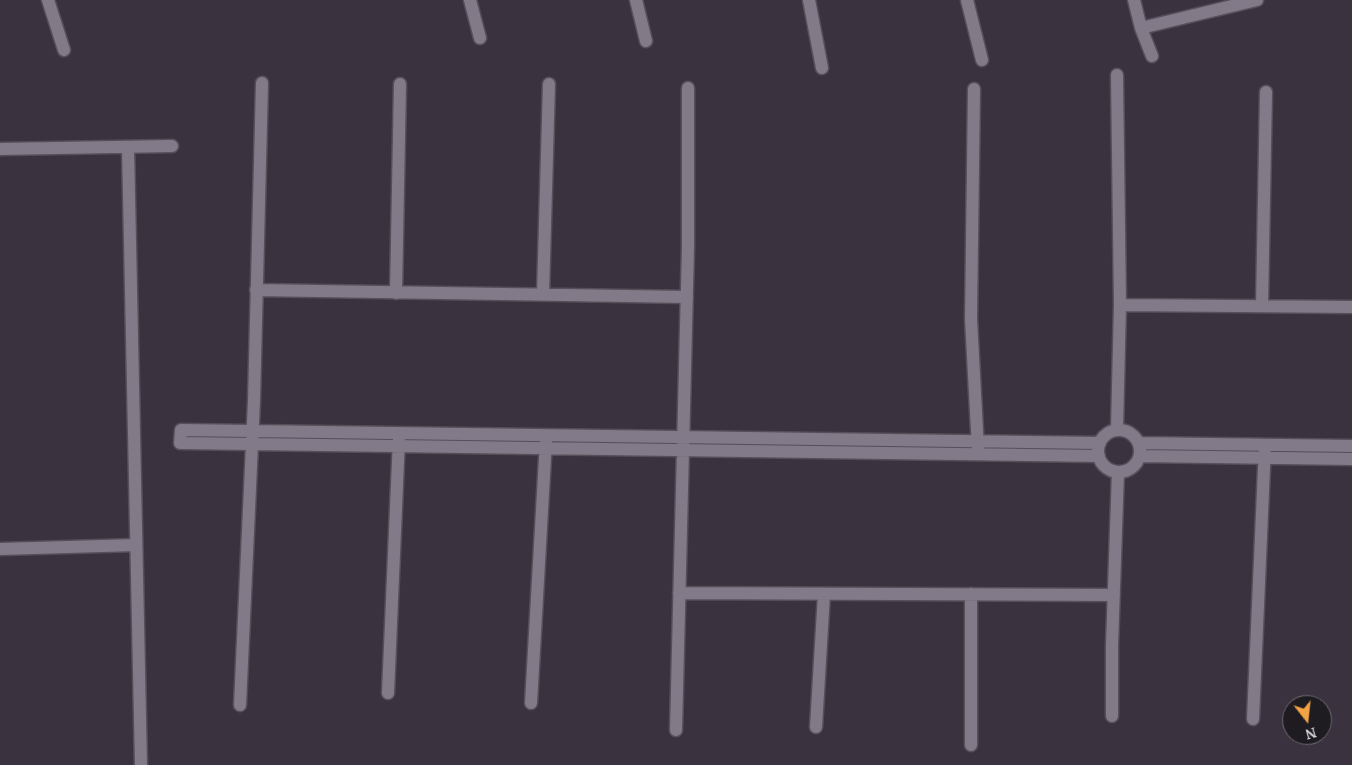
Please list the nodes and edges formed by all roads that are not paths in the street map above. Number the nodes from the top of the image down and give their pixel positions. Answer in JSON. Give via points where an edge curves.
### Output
{"nodes":[{"id":1,"x":48,"y":0,"type":"edge"},
{"id":2,"x":470,"y":0,"type":"edge"},
{"id":3,"x":636,"y":0,"type":"edge"},
{"id":4,"x":809,"y":0,"type":"edge"},
{"id":5,"x":967,"y":0,"type":"edge"},
{"id":6,"x":1134,"y":0,"type":"edge"},
{"id":7,"x":1257,"y":0,"type":"edge"},
{"id":8,"x":1141,"y":28,"type":"junction"},
{"id":9,"x":480,"y":38,"type":"dead end"},
{"id":10,"x":646,"y":40,"type":"dead end"},
{"id":11,"x":64,"y":50,"type":"dead end"},
{"id":12,"x":1152,"y":56,"type":"dead end"},
{"id":13,"x":982,"y":60,"type":"dead end"},
{"id":14,"x":822,"y":68,"type":"dead end"},
{"id":15,"x":1117,"y":75,"type":"dead end"},
{"id":16,"x":262,"y":83,"type":"dead end"},
{"id":17,"x":400,"y":84,"type":"dead end"},
{"id":18,"x":548,"y":84,"type":"dead end"},
{"id":19,"x":688,"y":88,"type":"dead end"},
{"id":20,"x":974,"y":89,"type":"dead end"},
{"id":21,"x":1266,"y":92,"type":"dead end"},
{"id":22,"x":172,"y":146,"type":"dead end"},
{"id":23,"x":128,"y":147,"type":"junction"},
{"id":24,"x":0,"y":150,"type":"edge"},
{"id":25,"x":256,"y":290,"type":"junction"},
{"id":26,"x":396,"y":293,"type":"junction"},
{"id":27,"x":543,"y":294,"type":"junction"},
{"id":28,"x":687,"y":296,"type":"junction"},
{"id":29,"x":1120,"y":305,"type":"junction"},
{"id":30,"x":1262,"y":306,"type":"junction"},
{"id":31,"x":1352,"y":306,"type":"edge"},
{"id":32,"x":1117,"y":429,"type":"junction"},
{"id":33,"x":546,"y":435,"type":"junction"},
{"id":34,"x":252,"y":438,"type":"junction"},
{"id":35,"x":399,"y":440,"type":"junction"},
{"id":36,"x":1100,"y":442,"type":"junction"},
{"id":37,"x":682,"y":443,"type":"junction"},
{"id":38,"x":1139,"y":443,"type":"junction"},
{"id":39,"x":1265,"y":444,"type":"junction"},
{"id":40,"x":1352,"y":446,"type":"edge"},
{"id":41,"x":545,"y":448,"type":"junction"},
{"id":42,"x":978,"y":448,"type":"junction"},
{"id":43,"x":1099,"y":456,"type":"junction"},
{"id":44,"x":1140,"y":456,"type":"junction"},
{"id":45,"x":1265,"y":458,"type":"junction"},
{"id":46,"x":1352,"y":459,"type":"edge"},
{"id":47,"x":1118,"y":472,"type":"junction"},
{"id":48,"x":136,"y":545,"type":"junction"},
{"id":49,"x":0,"y":549,"type":"edge"},
{"id":50,"x":678,"y":593,"type":"junction"},
{"id":51,"x":824,"y":594,"type":"junction"},
{"id":52,"x":971,"y":594,"type":"junction"},
{"id":53,"x":1114,"y":596,"type":"junction"},
{"id":54,"x":388,"y":693,"type":"dead end"},
{"id":55,"x":531,"y":703,"type":"dead end"},
{"id":56,"x":240,"y":705,"type":"dead end"},
{"id":57,"x":1112,"y":716,"type":"dead end"},
{"id":58,"x":1253,"y":719,"type":"dead end"},
{"id":59,"x":816,"y":727,"type":"dead end"},
{"id":60,"x":676,"y":730,"type":"dead end"},
{"id":61,"x":971,"y":746,"type":"dead end"},
{"id":62,"x":141,"y":765,"type":"edge"}],
"edges":[{"from":1,"to":11,"type":"street"},
{"from":2,"to":9,"type":"street"},
{"from":3,"to":10,"type":"street"},
{"from":4,"to":14,"type":"street"},
{"from":5,"to":13,"type":"street"},
{"from":6,"to":8,"type":"street"},
{"from":7,"to":8,"type":"street"},
{"from":8,"to":12,"type":"street"},
{"from":15,"to":29,"type":"street"},
{"from":16,"to":25,"type":"street"},
{"from":17,"to":26,"type":"street"},
{"from":18,"to":27,"type":"street"},
{"from":19,"to":28,"type":"street"},
{"from":20,"to":42,"type":"street","via":[[971,319]]},
{"from":21,"to":30,"type":"street"},
{"from":22,"to":23,"type":"street"},
{"from":23,"to":24,"type":"street"},
{"from":23,"to":48,"type":"street"},
{"from":25,"to":26,"type":"street"},
{"from":25,"to":34,"type":"street"},
{"from":26,"to":27,"type":"street"},
{"from":27,"to":28,"type":"street"},
{"from":28,"to":37,"type":"street"},
{"from":29,"to":30,"type":"street"},
{"from":29,"to":32,"type":"street"},
{"from":30,"to":31,"type":"street"},
{"from":32,"to":36,"type":"street","via":[[1104,435]]},
{"from":32,"to":38,"type":"street","via":[[1130,432]]},
{"from":33,"to":35,"type":"street"},
{"from":33,"to":37,"type":"street"},
{"from":33,"to":41,"type":"street"},
{"from":34,"to":35,"type":"street"},
{"from":34,"to":56,"type":"street"},
{"from":35,"to":41,"type":"street"},
{"from":35,"to":54,"type":"street"},
{"from":36,"to":42,"type":"street"},
{"from":36,"to":43,"type":"street"},
{"from":37,"to":41,"type":"street"},
{"from":37,"to":42,"type":"street"},
{"from":37,"to":50,"type":"street"},
{"from":38,"to":39,"type":"street"},
{"from":38,"to":44,"type":"street"},
{"from":39,"to":40,"type":"street"},
{"from":39,"to":45,"type":"street"},
{"from":41,"to":55,"type":"street"},
{"from":42,"to":43,"type":"street"},
{"from":43,"to":47,"type":"street","via":[[1105,466]]},
{"from":44,"to":45,"type":"street"},
{"from":44,"to":47,"type":"street","via":[[1131,468]]},
{"from":45,"to":46,"type":"street"},
{"from":45,"to":58,"type":"street"},
{"from":47,"to":53,"type":"street"},
{"from":48,"to":49,"type":"street"},
{"from":48,"to":62,"type":"street"},
{"from":50,"to":51,"type":"street"},
{"from":50,"to":60,"type":"street"},
{"from":51,"to":52,"type":"street"},
{"from":51,"to":59,"type":"street"},
{"from":52,"to":53,"type":"street"},
{"from":52,"to":61,"type":"street"},
{"from":53,"to":57,"type":"street"}]}
